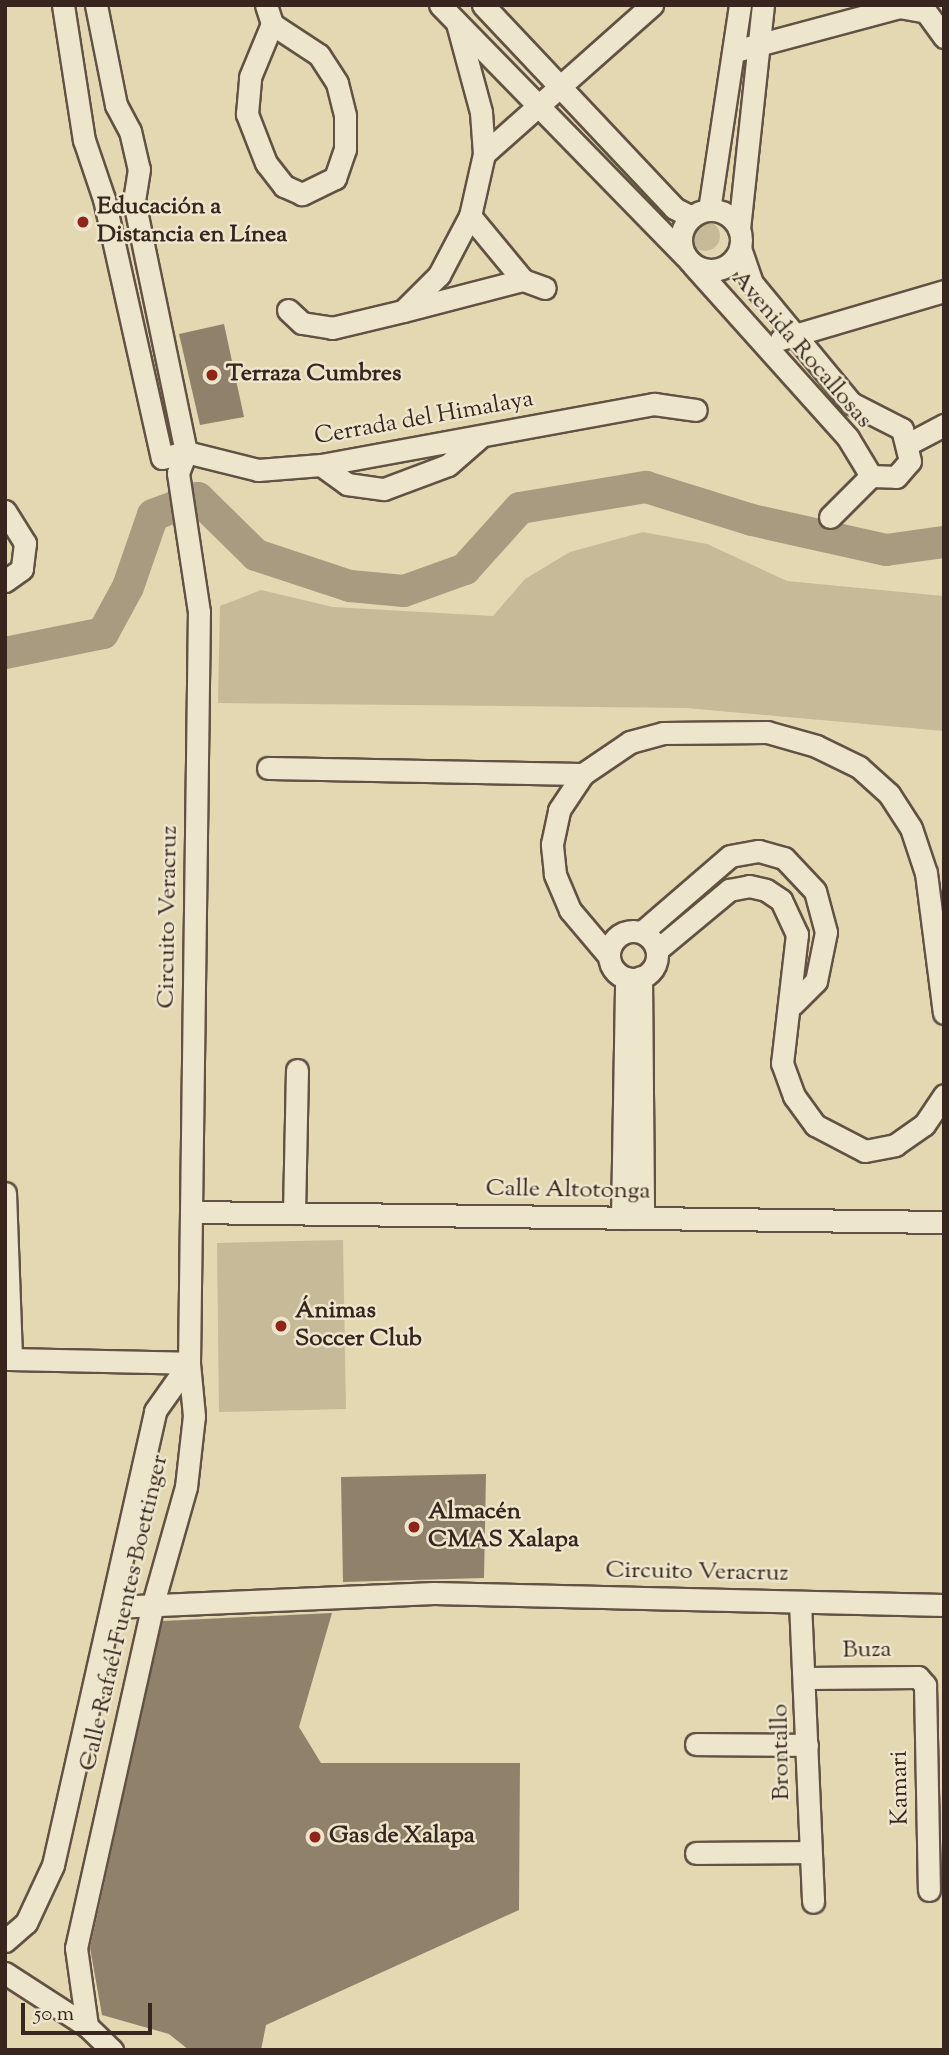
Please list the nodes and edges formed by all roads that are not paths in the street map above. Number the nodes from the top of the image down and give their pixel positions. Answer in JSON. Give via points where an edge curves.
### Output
{"nodes":[{"id":1,"x":63,"y":5,"type":"edge"},
{"id":2,"x":96,"y":5,"type":"edge"},
{"id":3,"x":440,"y":5,"type":"edge"},
{"id":4,"x":483,"y":5,"type":"edge"},
{"id":5,"x":652,"y":5,"type":"edge"},
{"id":6,"x":740,"y":5,"type":"edge"},
{"id":7,"x":763,"y":5,"type":"edge"},
{"id":8,"x":269,"y":14,"type":"edge"},
{"id":9,"x":457,"y":23,"type":"junction"},
{"id":10,"x":944,"y":37,"type":"edge"},
{"id":11,"x":760,"y":48,"type":"junction"},
{"id":12,"x":735,"y":51,"type":"junction"},
{"id":13,"x":561,"y":85,"type":"junction"},
{"id":14,"x":116,"y":105,"type":"junction"},
{"id":15,"x":535,"y":105,"type":"junction"},
{"id":16,"x":82,"y":114,"type":"junction"},
{"id":17,"x":484,"y":154,"type":"junction"},
{"id":18,"x":700,"y":213,"type":"junction"},
{"id":19,"x":470,"y":216,"type":"junction"},
{"id":20,"x":739,"y":238,"type":"junction"},
{"id":21,"x":689,"y":261,"type":"junction"},
{"id":22,"x":523,"y":280,"type":"junction"},
{"id":23,"x":545,"y":288,"type":"dead end"},
{"id":24,"x":944,"y":291,"type":"edge"},
{"id":25,"x":288,"y":310,"type":"dead end"},
{"id":26,"x":402,"y":311,"type":"junction"},
{"id":27,"x":793,"y":334,"type":"junction"},
{"id":28,"x":763,"y":345,"type":"junction"},
{"id":29,"x":696,"y":410,"type":"dead end"},
{"id":30,"x":944,"y":425,"type":"edge"},
{"id":31,"x":479,"y":438,"type":"junction"},
{"id":32,"x":908,"y":444,"type":"junction"},
{"id":33,"x":186,"y":452,"type":"junction"},
{"id":34,"x":162,"y":458,"type":"junction"},
{"id":35,"x":321,"y":465,"type":"junction"},
{"id":36,"x":871,"y":476,"type":"junction"},
{"id":37,"x":179,"y":479,"type":"junction"},
{"id":38,"x":5,"y":511,"type":"edge"},
{"id":39,"x":830,"y":517,"type":"dead end"},
{"id":40,"x":5,"y":581,"type":"edge"},
{"id":41,"x":268,"y":768,"type":"dead end"},
{"id":42,"x":583,"y":774,"type":"junction"},
{"id":43,"x":642,"y":932,"type":"junction"},
{"id":44,"x":612,"y":946,"type":"junction"},
{"id":45,"x":657,"y":950,"type":"junction"},
{"id":46,"x":633,"y":978,"type":"junction"},
{"id":47,"x":793,"y":1004,"type":"junction"},
{"id":48,"x":944,"y":1013,"type":"edge"},
{"id":49,"x":297,"y":1070,"type":"dead end"},
{"id":50,"x":944,"y":1094,"type":"edge"},
{"id":51,"x":5,"y":1193,"type":"edge"},
{"id":52,"x":191,"y":1212,"type":"junction"},
{"id":53,"x":294,"y":1213,"type":"junction"},
{"id":54,"x":632,"y":1218,"type":"junction"},
{"id":55,"x":944,"y":1222,"type":"edge"},
{"id":56,"x":8,"y":1359,"type":"edge"},
{"id":57,"x":189,"y":1363,"type":"junction"},
{"id":58,"x":800,"y":1602,"type":"junction"},
{"id":59,"x":944,"y":1605,"type":"edge"},
{"id":60,"x":113,"y":1607,"type":"junction"},
{"id":61,"x":152,"y":1607,"type":"junction"},
{"id":62,"x":807,"y":1678,"type":"junction"},
{"id":63,"x":925,"y":1685,"type":"joint"},
{"id":64,"x":696,"y":1744,"type":"dead end"},
{"id":65,"x":807,"y":1745,"type":"junction"},
{"id":66,"x":810,"y":1852,"type":"junction"},
{"id":67,"x":696,"y":1853,"type":"dead end"},
{"id":68,"x":53,"y":1865,"type":"junction"},
{"id":69,"x":90,"y":1874,"type":"junction"},
{"id":70,"x":929,"y":1890,"type":"dead end"},
{"id":71,"x":813,"y":1902,"type":"dead end"},
{"id":72,"x":5,"y":1941,"type":"edge"},
{"id":73,"x":5,"y":1973,"type":"edge"},
{"id":74,"x":87,"y":2026,"type":"junction"},
{"id":75,"x":112,"y":2050,"type":"edge"}],
"edges":[{"from":1,"to":16,"type":"street"},
{"from":2,"to":14,"type":"street"},
{"from":3,"to":9,"type":"street","name":"Avenida Rocallosas"},
{"from":4,"to":13,"type":"street"},
{"from":5,"to":13,"type":"street"},
{"from":6,"to":12,"type":"street"},
{"from":7,"to":11,"type":"street"},
{"from":8,"to":8,"type":"street","via":[[250,78],[247,114],[266,163],[284,186],[302,194],[335,178],[345,149],[345,115],[337,83],[319,55]]},
{"from":9,"to":15,"type":"street","name":"Avenida Rocallosas"},
{"from":9,"to":17,"type":"street","via":[[481,112]]},
{"from":10,"to":11,"type":"street","via":[[926,12],[899,7]]},
{"from":11,"to":12,"type":"street"},
{"from":11,"to":20,"type":"street"},
{"from":12,"to":18,"type":"street"},
{"from":13,"to":15,"type":"street"},
{"from":13,"to":18,"type":"street","via":[[674,208]]},
{"from":14,"to":16,"type":"street"},
{"from":14,"to":33,"type":"street","via":[[131,131],[139,169],[134,201]]},
{"from":15,"to":17,"type":"street"},
{"from":15,"to":21,"type":"street","name":"Avenida Rocallosas"},
{"from":16,"to":34,"type":"street","via":[[83,140],[104,199]]},
{"from":17,"to":19,"type":"street"},
{"from":18,"to":20,"type":"street","via":[[727,214]]},
{"from":18,"to":21,"type":"street","via":[[680,240]]},
{"from":19,"to":22,"type":"street"},
{"from":19,"to":26,"type":"street","via":[[439,275]]},
{"from":20,"to":21,"type":"street","via":[[721,268]]},
{"from":20,"to":27,"type":"street","name":"Avenida Rocallosas","via":[[752,284]]},
{"from":21,"to":28,"type":"street","name":"Avenida Rocallosas"},
{"from":22,"to":23,"type":"street"},
{"from":22,"to":26,"type":"street"},
{"from":24,"to":27,"type":"street"},
{"from":25,"to":26,"type":"street","via":[[302,323],[332,328]]},
{"from":27,"to":28,"type":"street"},
{"from":27,"to":32,"type":"street","name":"Avenida Rocallosas","via":[[851,403],[902,429]]},
{"from":28,"to":36,"type":"street","name":"Avenida Rocallosas","via":[[848,438]]},
{"from":29,"to":31,"type":"street","name":"Cerrada del Himalaya","via":[[654,404]]},
{"from":30,"to":32,"type":"street"},
{"from":31,"to":35,"type":"street","name":"Cerrada del Himalaya"},
{"from":31,"to":35,"type":"street","via":[[448,466],[384,489],[347,484]]},
{"from":32,"to":36,"type":"street","via":[[910,461],[896,477]]},
{"from":33,"to":34,"type":"street","name":"Cerrada del Himalaya"},
{"from":33,"to":35,"type":"street","name":"Cerrada del Himalaya","via":[[258,470]]},
{"from":33,"to":37,"type":"street","name":"Circuito Veracruz"},
{"from":34,"to":37,"type":"street"},
{"from":36,"to":39,"type":"street"},
{"from":37,"to":52,"type":"street","name":"Circuito Veracruz","via":[[199,612]]},
{"from":38,"to":40,"type":"street","via":[[26,543],[22,569]]},
{"from":41,"to":42,"type":"street"},
{"from":42,"to":44,"type":"street","via":[[559,810],[552,844],[561,893],[587,930]]},
{"from":42,"to":48,"type":"street","via":[[630,741],[663,733],[709,731],[767,732],[816,746],[859,767],[889,794],[911,828],[926,873]]},
{"from":43,"to":44,"type":"street"},
{"from":43,"to":45,"type":"street"},
{"from":43,"to":47,"type":"street","via":[[730,856],[759,851],[784,858],[815,891],[826,932],[816,981]]},
{"from":44,"to":46,"type":"street","via":[[613,969]]},
{"from":45,"to":46,"type":"street","via":[[654,967]]},
{"from":45,"to":47,"type":"street","via":[[729,890],[749,886],[766,890],[781,900],[797,934]]},
{"from":46,"to":54,"type":"street"},
{"from":47,"to":50,"type":"street","via":[[783,1033],[782,1063],[815,1125],[841,1143],[865,1151],[895,1145],[924,1125]]},
{"from":49,"to":53,"type":"street"},
{"from":51,"to":56,"type":"street"},
{"from":52,"to":53,"type":"street","name":"Calle Altotonga"},
{"from":52,"to":57,"type":"street","name":"Circuito Veracruz"},
{"from":53,"to":54,"type":"street","name":"Calle Altotonga"},
{"from":54,"to":55,"type":"street","name":"Calle Altotonga"},
{"from":56,"to":57,"type":"street"},
{"from":57,"to":60,"type":"street","name":"Calle Rafaél Fuentes Boettinger","via":[[155,1411]]},
{"from":57,"to":61,"type":"street","name":"Calle Rafaél Fuentes Boettinger","via":[[194,1416],[186,1487]]},
{"from":58,"to":59,"type":"street","name":"Circuito Veracruz"},
{"from":58,"to":61,"type":"street","name":"Circuito Veracruz","via":[[434,1593]]},
{"from":58,"to":62,"type":"street","name":"Brontallo"},
{"from":60,"to":61,"type":"street","name":"Circuito Veracruz"},
{"from":60,"to":68,"type":"street","name":"Calle Rafaél Fuentes Boettinger","via":[[81,1724]]},
{"from":61,"to":69,"type":"street","name":"Calle Rafaél Fuentes Boettinger"},
{"from":62,"to":63,"type":"street","name":"Buza","via":[[918,1677]]},
{"from":62,"to":65,"type":"street","name":"Brontallo"},
{"from":63,"to":70,"type":"street","name":"Kamari"},
{"from":64,"to":65,"type":"street"},
{"from":65,"to":66,"type":"street","name":"Brontallo"},
{"from":66,"to":67,"type":"street"},
{"from":66,"to":71,"type":"street","name":"Brontallo"},
{"from":68,"to":69,"type":"street"},
{"from":68,"to":72,"type":"street","name":"Calle Rafaél Fuentes Boettinger","via":[[26,1923]]},
{"from":69,"to":74,"type":"street","name":"Calle Rafaél Fuentes Boettinger","via":[[76,1948]]},
{"from":73,"to":74,"type":"street"},
{"from":74,"to":75,"type":"street"}]}
